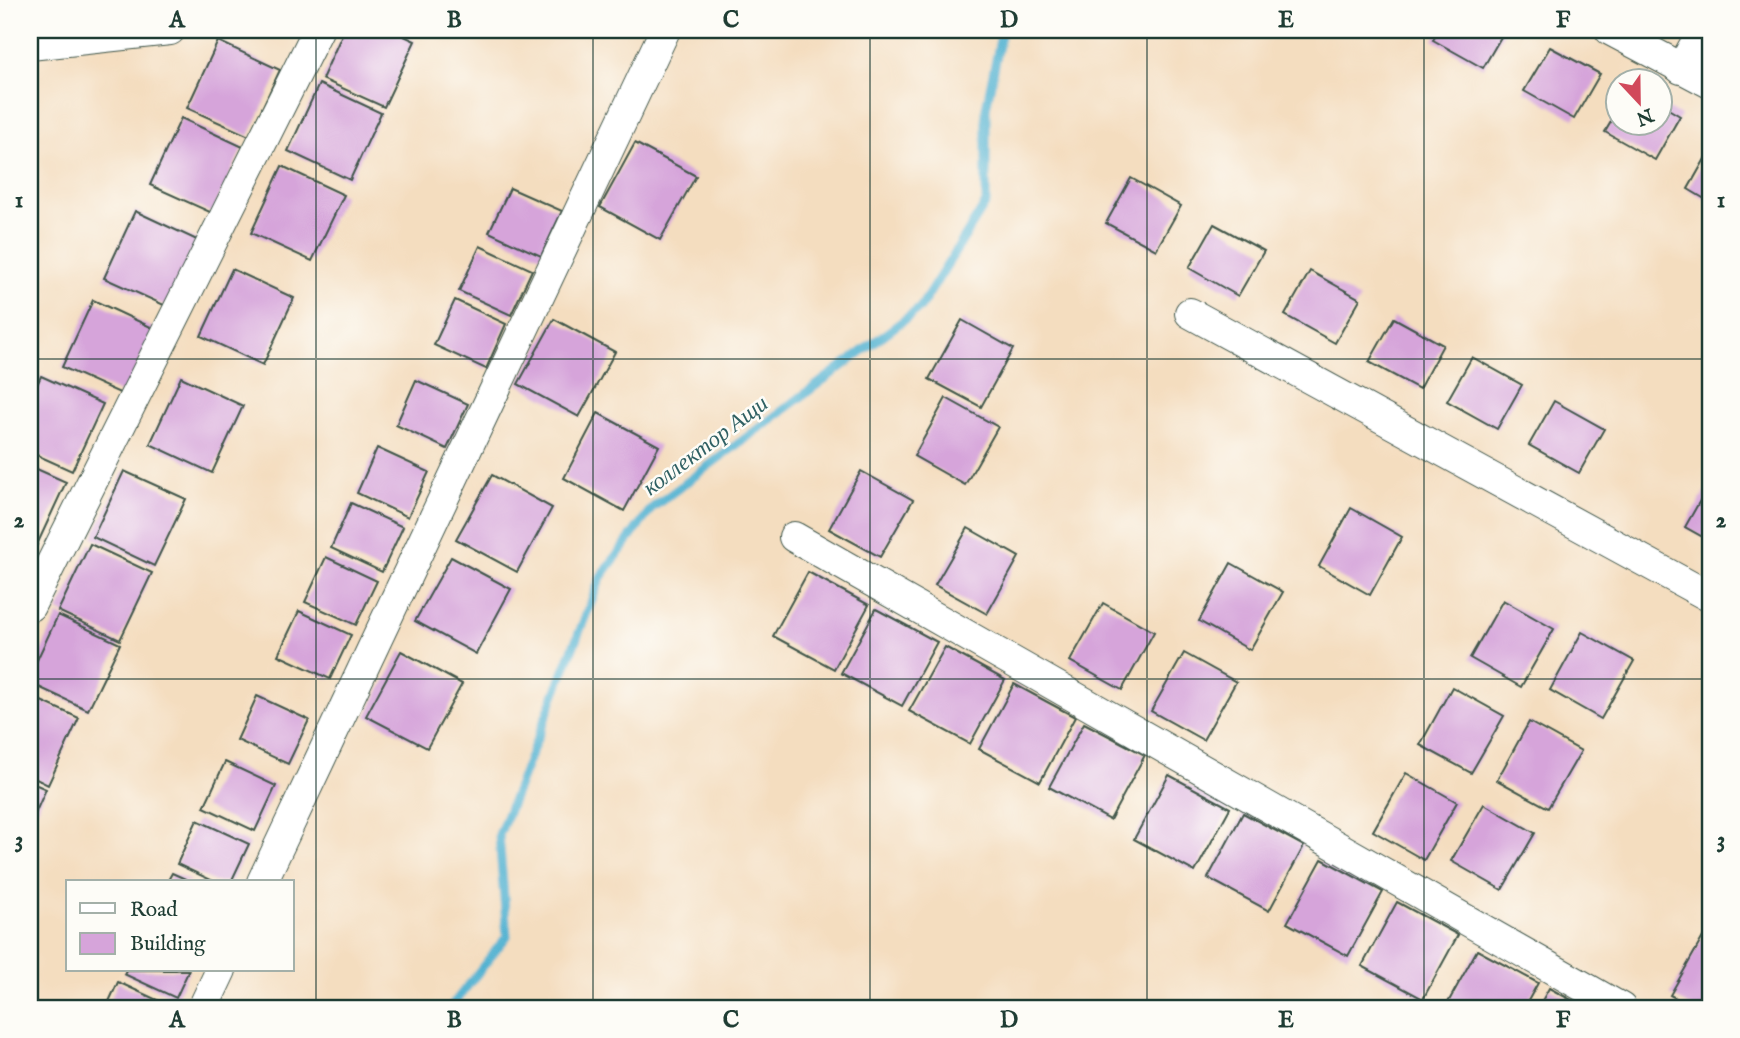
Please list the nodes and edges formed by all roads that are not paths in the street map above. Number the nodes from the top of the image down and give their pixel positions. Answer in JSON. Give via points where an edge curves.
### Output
{"nodes":[{"id":1,"x":170,"y":30,"type":"edge"},
{"id":2,"x":318,"y":30,"type":"edge"},
{"id":3,"x":665,"y":30,"type":"edge"},
{"id":4,"x":1610,"y":30,"type":"edge"},
{"id":5,"x":1703,"y":30,"type":"edge"},
{"id":6,"x":66,"y":35,"type":"edge"},
{"id":7,"x":30,"y":45,"type":"edge"},
{"id":8,"x":1681,"y":68,"type":"junction"},
{"id":9,"x":1710,"y":83,"type":"edge"},
{"id":10,"x":1190,"y":313,"type":"dead end"},
{"id":11,"x":794,"y":537,"type":"dead end"},
{"id":12,"x":1710,"y":597,"type":"edge"},
{"id":13,"x":30,"y":606,"type":"edge"},
{"id":14,"x":263,"y":880,"type":"edge"},
{"id":15,"x":220,"y":972,"type":"edge"},
{"id":16,"x":203,"y":1008,"type":"edge"},
{"id":17,"x":1622,"y":1008,"type":"edge"}],
"edges":[{"from":1,"to":6,"type":"street"},
{"from":2,"to":13,"type":"street"},
{"from":3,"to":14,"type":"street"},
{"from":4,"to":8,"type":"street"},
{"from":5,"to":8,"type":"street"},
{"from":6,"to":7,"type":"street"},
{"from":8,"to":9,"type":"street"},
{"from":10,"to":12,"type":"street"},
{"from":11,"to":17,"type":"street"},
{"from":15,"to":16,"type":"street"}]}
